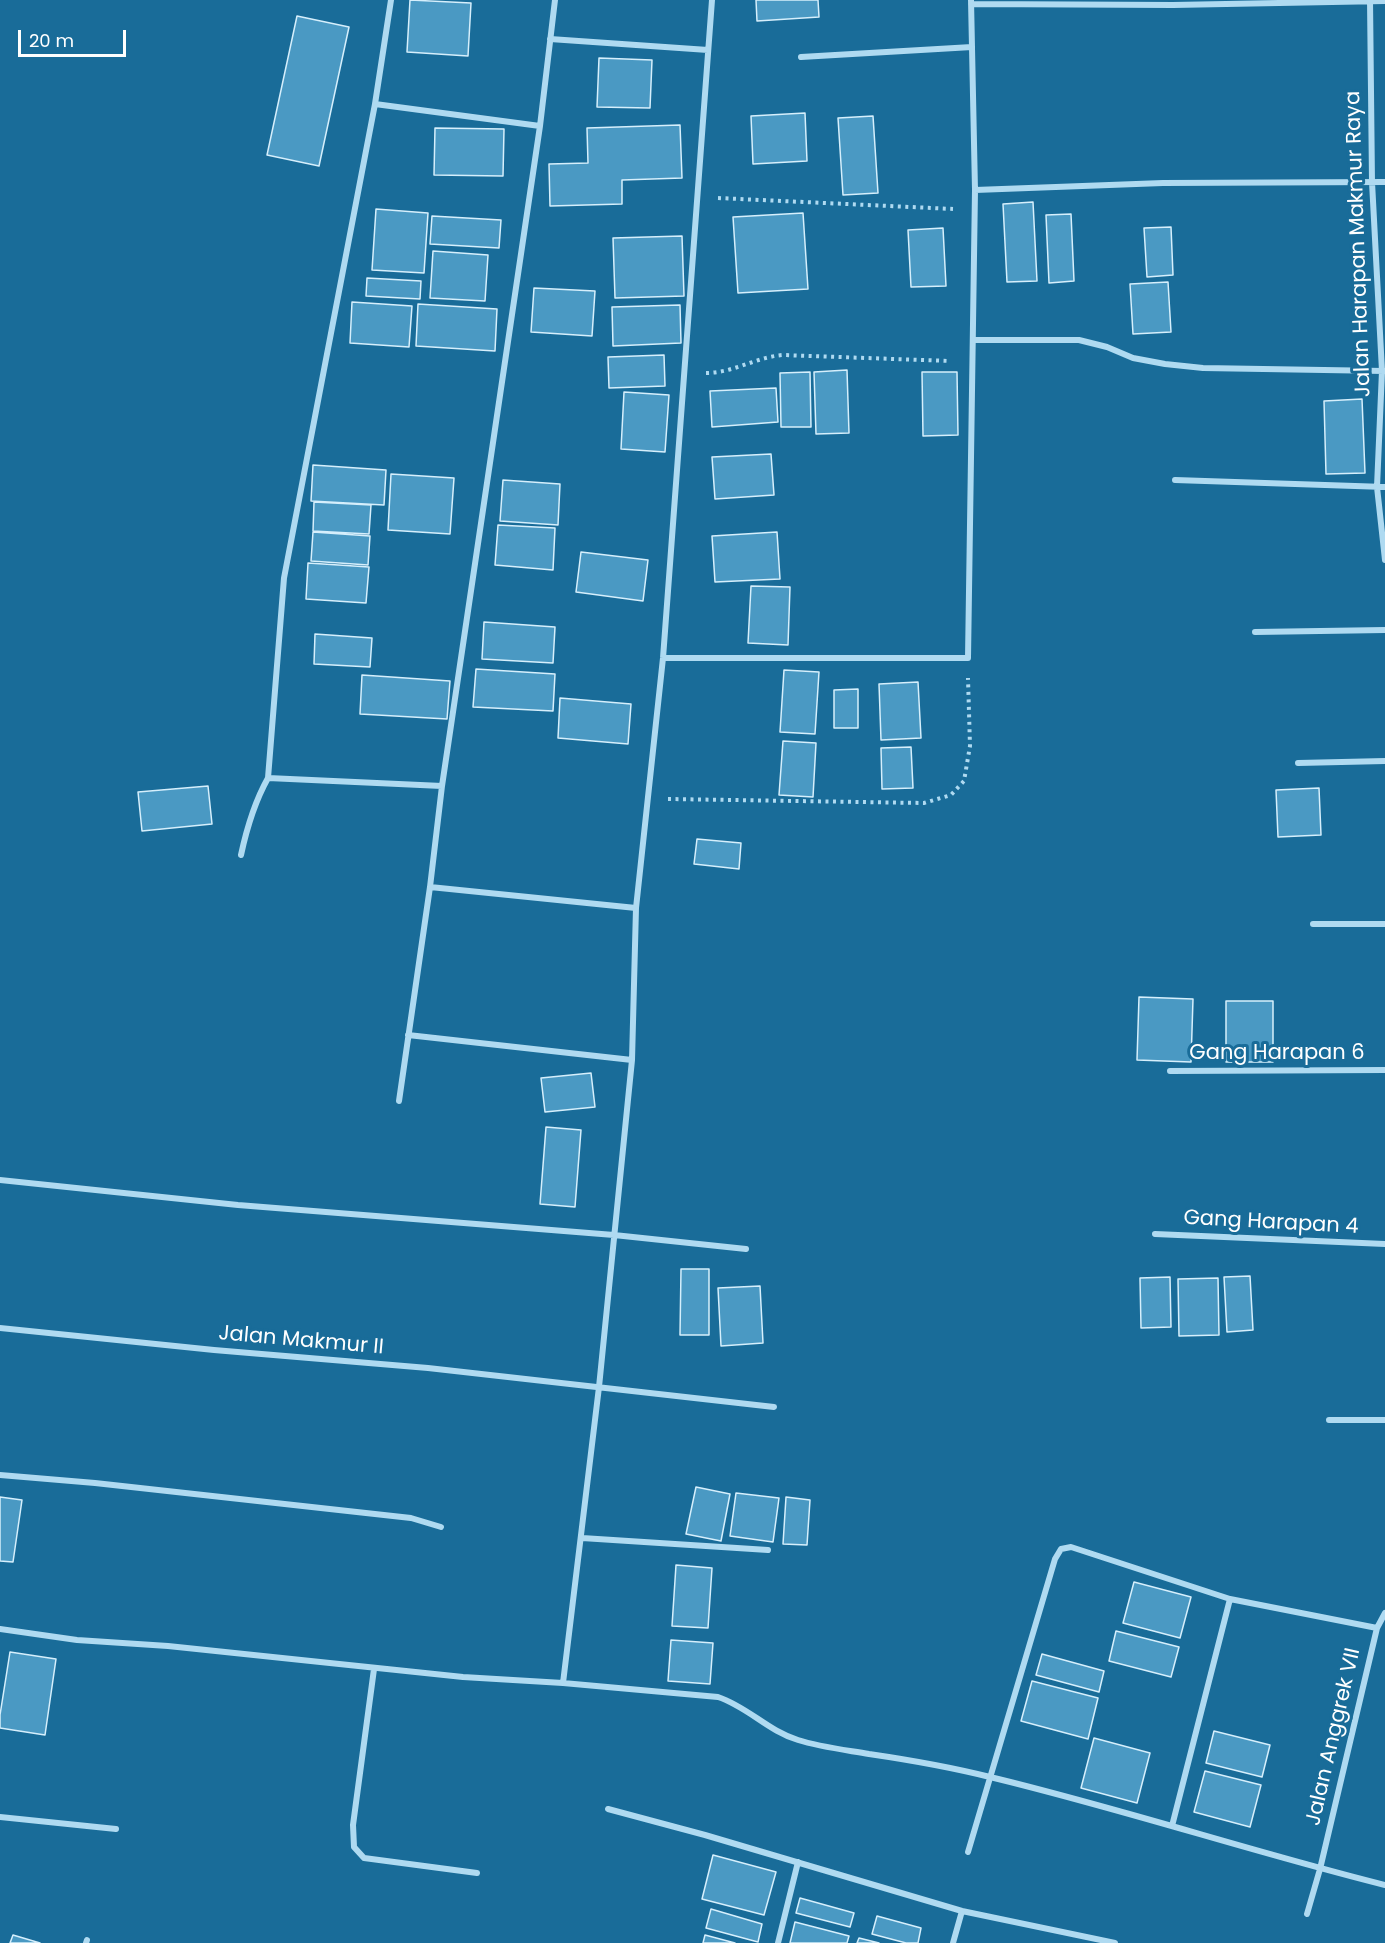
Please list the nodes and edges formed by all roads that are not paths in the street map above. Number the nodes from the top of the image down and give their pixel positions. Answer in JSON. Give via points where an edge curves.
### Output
{"nodes":[{"id":1,"x":391,"y":0,"type":"edge"},
{"id":2,"x":555,"y":0,"type":"edge"},
{"id":3,"x":712,"y":0,"type":"edge"},
{"id":4,"x":1370,"y":1,"type":"edge"},
{"id":5,"x":1385,"y":1,"type":"edge"},
{"id":6,"x":971,"y":2,"type":"edge"},
{"id":7,"x":550,"y":39,"type":"junction"},
{"id":8,"x":972,"y":47,"type":"junction"},
{"id":9,"x":708,"y":50,"type":"junction"},
{"id":10,"x":801,"y":57,"type":"dead end"},
{"id":11,"x":375,"y":104,"type":"junction"},
{"id":12,"x":540,"y":126,"type":"junction"},
{"id":13,"x":1372,"y":182,"type":"junction"},
{"id":14,"x":1385,"y":182,"type":"edge"},
{"id":15,"x":975,"y":190,"type":"junction"},
{"id":16,"x":973,"y":340,"type":"junction"},
{"id":17,"x":1383,"y":371,"type":"edge"},
{"id":18,"x":1174,"y":480,"type":"dead end"},
{"id":19,"x":1377,"y":487,"type":"junction"},
{"id":20,"x":1385,"y":487,"type":"edge"},
{"id":21,"x":1385,"y":560,"type":"edge"},
{"id":22,"x":1385,"y":630,"type":"edge"},
{"id":23,"x":1256,"y":632,"type":"dead end"},
{"id":24,"x":663,"y":658,"type":"junction"},
{"id":25,"x":1385,"y":762,"type":"edge"},
{"id":26,"x":1298,"y":763,"type":"dead end"},
{"id":27,"x":268,"y":778,"type":"junction"},
{"id":28,"x":442,"y":786,"type":"junction"},
{"id":29,"x":241,"y":855,"type":"dead end"},
{"id":30,"x":430,"y":887,"type":"junction"},
{"id":31,"x":636,"y":908,"type":"junction"},
{"id":32,"x":1313,"y":924,"type":"dead end"},
{"id":33,"x":1385,"y":924,"type":"edge"},
{"id":34,"x":408,"y":1035,"type":"junction"},
{"id":35,"x":633,"y":1060,"type":"junction"},
{"id":36,"x":1385,"y":1070,"type":"edge"},
{"id":37,"x":1170,"y":1071,"type":"dead end"},
{"id":38,"x":399,"y":1101,"type":"dead end"},
{"id":39,"x":0,"y":1180,"type":"edge"},
{"id":40,"x":1155,"y":1234,"type":"dead end"},
{"id":41,"x":614,"y":1235,"type":"junction"},
{"id":42,"x":1385,"y":1244,"type":"edge"},
{"id":43,"x":746,"y":1249,"type":"dead end"},
{"id":44,"x":0,"y":1328,"type":"edge"},
{"id":45,"x":599,"y":1387,"type":"junction"},
{"id":46,"x":774,"y":1407,"type":"dead end"},
{"id":47,"x":1329,"y":1420,"type":"dead end"},
{"id":48,"x":1385,"y":1420,"type":"edge"},
{"id":49,"x":0,"y":1474,"type":"edge"},
{"id":50,"x":441,"y":1527,"type":"dead end"},
{"id":51,"x":582,"y":1538,"type":"junction"},
{"id":52,"x":768,"y":1550,"type":"dead end"},
{"id":53,"x":1230,"y":1599,"type":"junction"},
{"id":54,"x":1385,"y":1613,"type":"edge"},
{"id":55,"x":1377,"y":1628,"type":"junction"},
{"id":56,"x":0,"y":1629,"type":"edge"},
{"id":57,"x":374,"y":1668,"type":"junction"},
{"id":58,"x":563,"y":1683,"type":"junction"},
{"id":59,"x":991,"y":1777,"type":"junction"},
{"id":60,"x":608,"y":1809,"type":"dead end"},
{"id":61,"x":0,"y":1816,"type":"edge"},
{"id":62,"x":1172,"y":1826,"type":"junction"},
{"id":63,"x":116,"y":1829,"type":"dead end"},
{"id":64,"x":968,"y":1852,"type":"dead end"},
{"id":65,"x":798,"y":1862,"type":"junction"},
{"id":66,"x":1320,"y":1869,"type":"junction"},
{"id":67,"x":477,"y":1873,"type":"dead end"},
{"id":68,"x":1385,"y":1886,"type":"edge"},
{"id":69,"x":962,"y":1911,"type":"junction"},
{"id":70,"x":1306,"y":1914,"type":"dead end"},
{"id":71,"x":778,"y":1943,"type":"edge"},
{"id":72,"x":953,"y":1943,"type":"edge"},
{"id":73,"x":1114,"y":1943,"type":"edge"}],
"edges":[{"from":1,"to":11,"type":"street"},
{"from":2,"to":7,"type":"street"},
{"from":3,"to":9,"type":"street"},
{"from":4,"to":5,"type":"street"},
{"from":4,"to":6,"type":"street","via":[[1173,5]]},
{"from":4,"to":13,"type":"street","name":"Jalan Harapan Makmur Raya"},
{"from":6,"to":8,"type":"street"},
{"from":7,"to":9,"type":"street"},
{"from":7,"to":12,"type":"street"},
{"from":8,"to":10,"type":"street"},
{"from":8,"to":15,"type":"street"},
{"from":9,"to":24,"type":"street"},
{"from":11,"to":12,"type":"street"},
{"from":11,"to":27,"type":"street","via":[[284,578]]},
{"from":12,"to":28,"type":"street"},
{"from":13,"to":14,"type":"street"},
{"from":13,"to":15,"type":"street","via":[[1163,183]]},
{"from":13,"to":17,"type":"street","name":"Jalan Harapan Makmur Raya"},
{"from":15,"to":16,"type":"street"},
{"from":16,"to":17,"type":"street","via":[[1079,340],[1133,358],[1203,368]]},
{"from":16,"to":24,"type":"street","via":[[968,658]]},
{"from":17,"to":19,"type":"street","name":"Jalan Harapan Makmur Raya"},
{"from":18,"to":19,"type":"street"},
{"from":19,"to":20,"type":"street"},
{"from":19,"to":21,"type":"street","name":"Jalan Harapan Makmur Raya"},
{"from":22,"to":23,"type":"street"},
{"from":24,"to":31,"type":"street"},
{"from":25,"to":26,"type":"street"},
{"from":27,"to":28,"type":"street"},
{"from":27,"to":29,"type":"street","via":[[248,823]]},
{"from":28,"to":30,"type":"street"},
{"from":30,"to":31,"type":"street"},
{"from":30,"to":34,"type":"street"},
{"from":31,"to":35,"type":"street"},
{"from":32,"to":33,"type":"street"},
{"from":34,"to":35,"type":"street"},
{"from":34,"to":38,"type":"street"},
{"from":35,"to":41,"type":"street"},
{"from":36,"to":37,"type":"street","name":"Gang Harapan 6"},
{"from":39,"to":41,"type":"street","via":[[238,1205]]},
{"from":40,"to":42,"type":"street","name":"Gang Harapan 4"},
{"from":41,"to":43,"type":"street"},
{"from":41,"to":45,"type":"street"},
{"from":44,"to":45,"type":"street","name":"Jalan Makmur II"},
{"from":45,"to":46,"type":"street","name":"Jalan Makmur II"},
{"from":45,"to":51,"type":"street"},
{"from":47,"to":48,"type":"street"},
{"from":49,"to":50,"type":"street","via":[[411,1518]]},
{"from":51,"to":52,"type":"street"},
{"from":51,"to":58,"type":"street"},
{"from":53,"to":55,"type":"street"},
{"from":53,"to":59,"type":"street","via":[[1071,1547],[1061,1549]]},
{"from":53,"to":62,"type":"street"},
{"from":54,"to":55,"type":"street","name":"Jalan Anggrek VII"},
{"from":55,"to":66,"type":"street","name":"Jalan Anggrek VII"},
{"from":56,"to":57,"type":"street"},
{"from":57,"to":58,"type":"street"},
{"from":57,"to":67,"type":"street","via":[[353,1825],[354,1847],[364,1858]]},
{"from":58,"to":59,"type":"street","via":[[718,1696],[799,1741]]},
{"from":59,"to":62,"type":"street"},
{"from":59,"to":64,"type":"street"},
{"from":60,"to":65,"type":"street"},
{"from":61,"to":63,"type":"street"},
{"from":62,"to":66,"type":"street"},
{"from":65,"to":69,"type":"street"},
{"from":65,"to":71,"type":"street"},
{"from":66,"to":68,"type":"street"},
{"from":66,"to":70,"type":"street","name":"Jalan Anggrek VII"},
{"from":69,"to":72,"type":"street"},
{"from":69,"to":73,"type":"street"}]}
